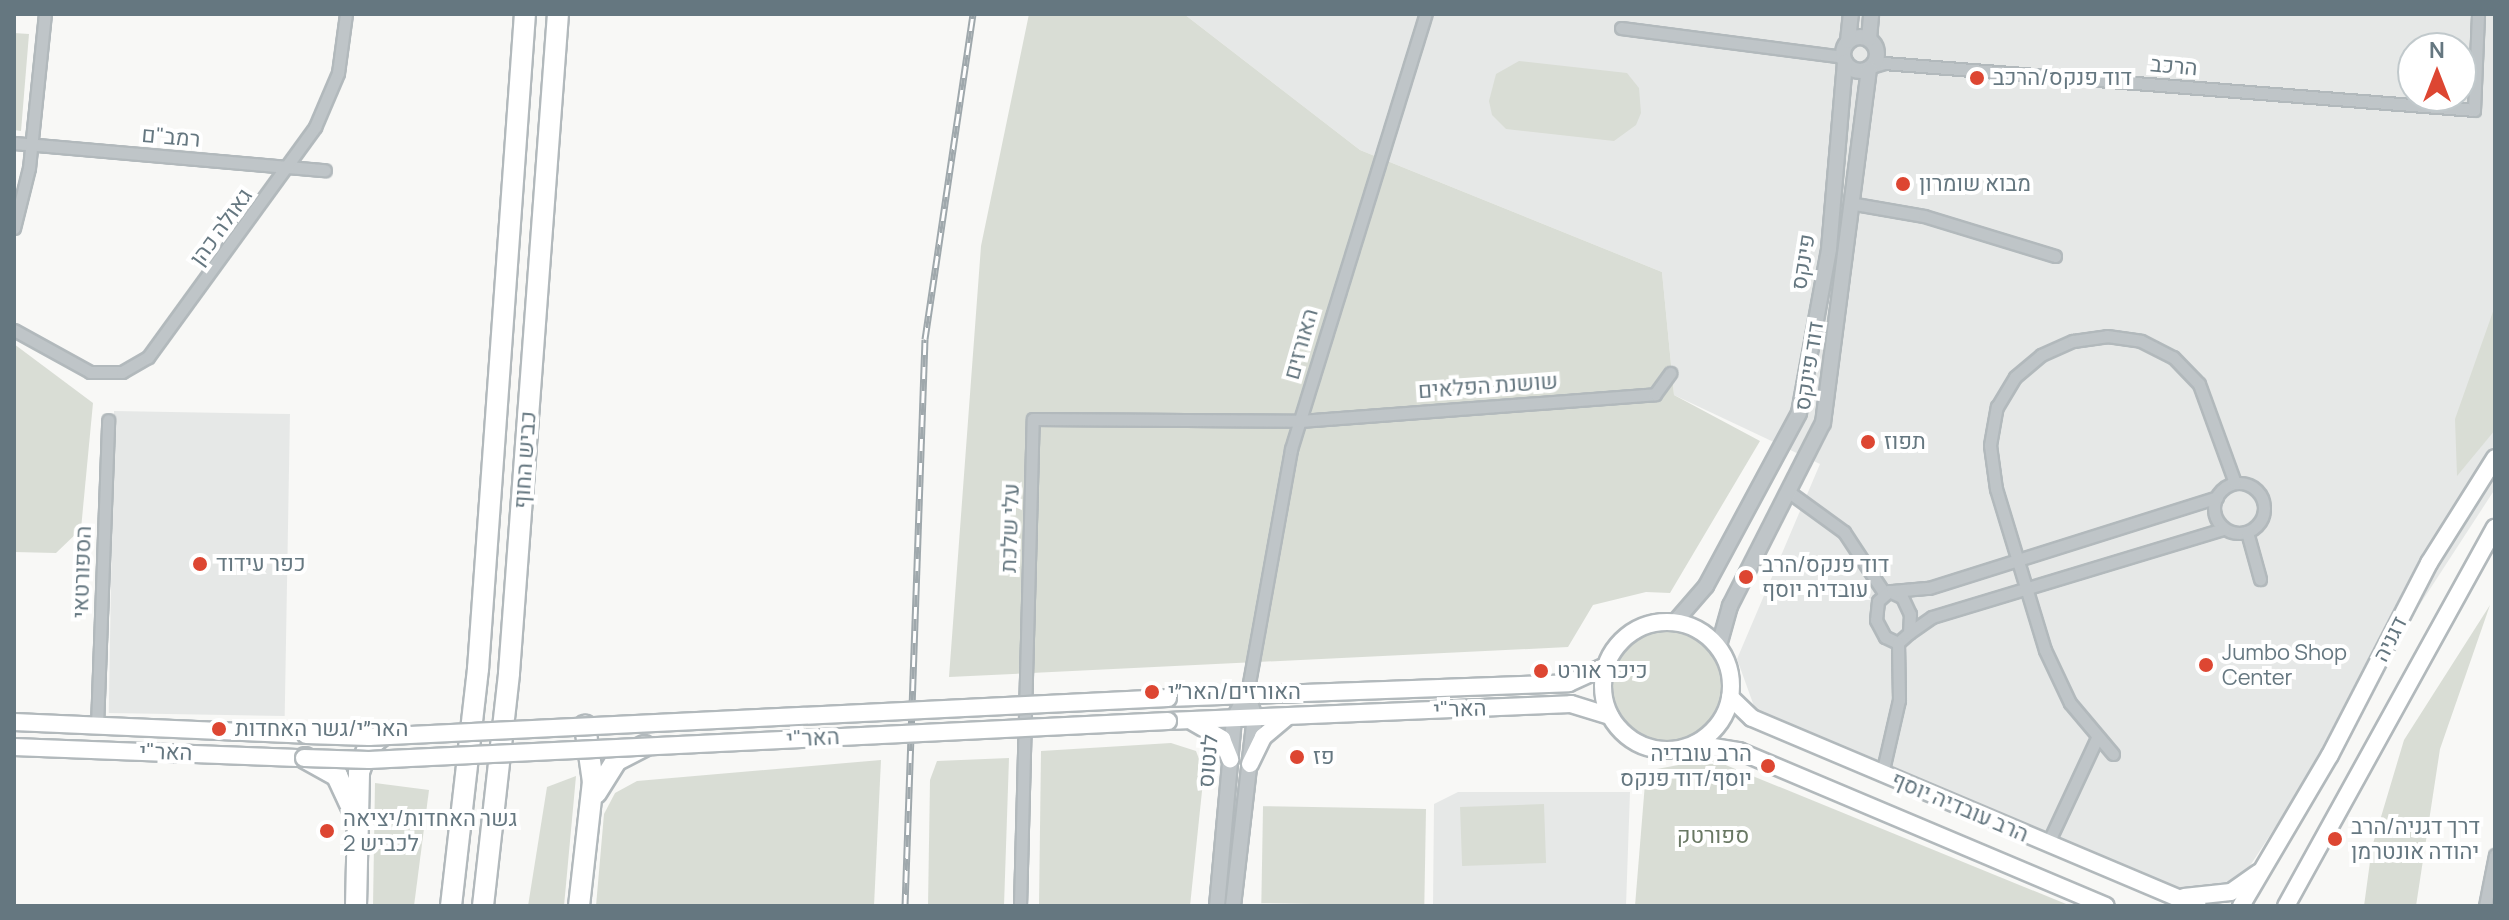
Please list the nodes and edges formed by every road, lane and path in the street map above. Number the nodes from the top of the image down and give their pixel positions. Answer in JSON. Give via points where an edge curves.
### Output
{"nodes":[{"id":1,"x":45,"y":14,"type":"edge"},
{"id":2,"x":346,"y":14,"type":"edge"},
{"id":3,"x":525,"y":14,"type":"edge"},
{"id":4,"x":558,"y":14,"type":"edge"},
{"id":5,"x":1426,"y":14,"type":"edge"},
{"id":6,"x":1851,"y":14,"type":"edge"},
{"id":7,"x":1871,"y":14,"type":"edge"},
{"id":8,"x":2478,"y":14,"type":"edge"},
{"id":9,"x":1621,"y":28,"type":"dead end"},
{"id":10,"x":1869,"y":39,"type":"junction"},
{"id":11,"x":1848,"y":41,"type":"junction"},
{"id":12,"x":1844,"y":60,"type":"junction"},
{"id":13,"x":1870,"y":68,"type":"junction"},
{"id":14,"x":14,"y":143,"type":"edge"},
{"id":15,"x":30,"y":145,"type":"junction"},
{"id":16,"x":288,"y":167,"type":"junction"},
{"id":17,"x":325,"y":170,"type":"dead end"},
{"id":18,"x":1855,"y":204,"type":"junction"},
{"id":19,"x":14,"y":228,"type":"edge"},
{"id":20,"x":2055,"y":256,"type":"dead end"},
{"id":21,"x":14,"y":330,"type":"edge"},
{"id":22,"x":1670,"y":373,"type":"dead end"},
{"id":23,"x":108,"y":420,"type":"dead end"},
{"id":24,"x":1300,"y":421,"type":"junction"},
{"id":25,"x":2495,"y":458,"type":"edge"},
{"id":26,"x":2235,"y":483,"type":"junction"},
{"id":27,"x":1789,"y":492,"type":"junction"},
{"id":28,"x":2217,"y":497,"type":"junction"},
{"id":29,"x":2495,"y":528,"type":"edge"},
{"id":30,"x":2224,"y":529,"type":"junction"},
{"id":31,"x":2247,"y":532,"type":"junction"},
{"id":32,"x":2018,"y":560,"type":"junction"},
{"id":33,"x":2260,"y":579,"type":"dead end"},
{"id":34,"x":2027,"y":588,"type":"junction"},
{"id":35,"x":1888,"y":592,"type":"junction"},
{"id":36,"x":1674,"y":623,"type":"junction"},
{"id":37,"x":1909,"y":633,"type":"junction"},
{"id":38,"x":1898,"y":643,"type":"junction"},
{"id":39,"x":1718,"y":649,"type":"junction"},
{"id":40,"x":1606,"y":666,"type":"junction"},
{"id":41,"x":1247,"y":694,"type":"junction"},
{"id":42,"x":1730,"y":697,"type":"junction"},
{"id":43,"x":1289,"y":715,"type":"junction"},
{"id":44,"x":1610,"y":716,"type":"junction"},
{"id":45,"x":1255,"y":717,"type":"junction"},
{"id":46,"x":1234,"y":718,"type":"junction"},
{"id":47,"x":1188,"y":720,"type":"junction"},
{"id":48,"x":14,"y":722,"type":"edge"},
{"id":49,"x":97,"y":726,"type":"junction"},
{"id":50,"x":585,"y":726,"type":"junction"},
{"id":51,"x":381,"y":736,"type":"junction"},
{"id":52,"x":2097,"y":738,"type":"junction"},
{"id":53,"x":1695,"y":744,"type":"junction"},
{"id":54,"x":645,"y":746,"type":"junction"},
{"id":55,"x":14,"y":747,"type":"edge"},
{"id":56,"x":591,"y":749,"type":"junction"},
{"id":57,"x":2113,"y":754,"type":"dead end"},
{"id":58,"x":304,"y":758,"type":"junction"},
{"id":59,"x":363,"y":759,"type":"junction"},
{"id":60,"x":1230,"y":759,"type":"junction"},
{"id":61,"x":1250,"y":764,"type":"junction"},
{"id":62,"x":1882,"y":774,"type":"junction"},
{"id":63,"x":590,"y":812,"type":"junction"},
{"id":64,"x":356,"y":835,"type":"junction"},
{"id":65,"x":2048,"y":843,"type":"junction"},
{"id":66,"x":2495,"y":855,"type":"edge"},
{"id":67,"x":2265,"y":867,"type":"junction"},
{"id":68,"x":2297,"y":885,"type":"junction"},
{"id":69,"x":2175,"y":897,"type":"junction"},
{"id":70,"x":356,"y":906,"type":"edge"},
{"id":71,"x":451,"y":906,"type":"edge"},
{"id":72,"x":483,"y":906,"type":"edge"},
{"id":73,"x":579,"y":906,"type":"edge"},
{"id":74,"x":1020,"y":906,"type":"edge"},
{"id":75,"x":1217,"y":906,"type":"edge"},
{"id":76,"x":1233,"y":906,"type":"edge"},
{"id":77,"x":2106,"y":906,"type":"edge"},
{"id":78,"x":2198,"y":906,"type":"edge"},
{"id":79,"x":2241,"y":906,"type":"edge"},
{"id":80,"x":2286,"y":906,"type":"edge"},
{"id":81,"x":2294,"y":906,"type":"edge"},
{"id":82,"x":2485,"y":906,"type":"edge"}],
"edges":[{"from":1,"to":15,"type":"street"},
{"from":2,"to":16,"type":"street","name":"גאולה כהן","via":[[334,88]]},
{"from":3,"to":71,"type":"highway","name":"כביש החוף","via":[[478,669]]},
{"from":4,"to":72,"type":"highway","name":"כביש החוף","via":[[509,673]]},
{"from":5,"to":24,"type":"street","name":"האורזים"},
{"from":6,"to":11,"type":"street"},
{"from":7,"to":10,"type":"street"},
{"from":8,"to":13,"type":"street","name":"הרכב","via":[[2474,110],[1884,63]]},
{"from":9,"to":12,"type":"street"},
{"from":10,"to":11,"type":"street"},
{"from":10,"to":13,"type":"street","via":[[1878,51]]},
{"from":11,"to":12,"type":"street"},
{"from":12,"to":13,"type":"street","via":[[1854,70]]},
{"from":12,"to":36,"type":"street","name":"פינקס","via":[[1829,249],[1799,413],[1706,586]]},
{"from":13,"to":18,"type":"street","name":"דוד פינקס"},
{"from":14,"to":15,"type":"street","name":"רמב\"ם"},
{"from":15,"to":16,"type":"street","name":"רמב\"ם"},
{"from":15,"to":19,"type":"street"},
{"from":16,"to":17,"type":"street","name":"רמב\"ם"},
{"from":16,"to":21,"type":"street","name":"גאולה כהן","via":[[137,367],[99,373],[50,354]]},
{"from":18,"to":20,"type":"street","via":[[1924,216]]},
{"from":18,"to":27,"type":"street","name":"דוד פינקס","via":[[1823,423]]},
{"from":22,"to":24,"type":"street","name":"שושנת הפלאים","via":[[1655,394]]},
{"from":23,"to":49,"type":"street","name":"הספורטאי"},
{"from":24,"to":41,"type":"street","name":"האורזים"},
{"from":24,"to":74,"type":"street","name":"עלי שלכת","via":[[1033,419]]},
{"from":25,"to":67,"type":"main road","name":"דגניה","via":[[2429,563],[2330,755]]},
{"from":26,"to":28,"type":"street"},
{"from":26,"to":31,"type":"street","via":[[2251,486],[2263,500],[2262,520]]},
{"from":26,"to":32,"type":"street","via":[[2199,384],[2173,357],[2141,341],[2107,336],[2073,341],[2041,355],[2015,377],[1997,407],[1992,460]]},
{"from":27,"to":35,"type":"street","via":[[1844,532]]},
{"from":27,"to":39,"type":"street","name":"דוד פינקס","via":[[1730,606]]},
{"from":28,"to":30,"type":"street","via":[[2214,512]]},
{"from":28,"to":32,"type":"street"},
{"from":29,"to":68,"type":"main road","name":"דגניה"},
{"from":30,"to":31,"type":"street"},
{"from":30,"to":34,"type":"street"},
{"from":31,"to":33,"type":"street"},
{"from":32,"to":34,"type":"street"},
{"from":32,"to":35,"type":"street","via":[[1929,588]]},
{"from":34,"to":37,"type":"street","via":[[1930,618]]},
{"from":34,"to":52,"type":"street","via":[[2058,682]]},
{"from":35,"to":37,"type":"street","via":[[1908,606]]},
{"from":35,"to":38,"type":"street","via":[[1876,608],[1877,624],[1887,640]]},
{"from":36,"to":39,"type":"main road","via":[[1696,630]]},
{"from":36,"to":40,"type":"main road","via":[[1646,626],[1629,635]]},
{"from":37,"to":38,"type":"street"},
{"from":38,"to":62,"type":"street","via":[[1897,714]]},
{"from":39,"to":42,"type":"main road","via":[[1730,676]]},
{"from":40,"to":41,"type":"main road","name":"האר\"י","via":[[1569,683]]},
{"from":40,"to":44,"type":"main road","via":[[1603,697]]},
{"from":41,"to":45,"type":"street","name":"לנטוס"},
{"from":41,"to":46,"type":"street","name":"לנטוס"},
{"from":41,"to":50,"type":"main road","name":"האר\"י","bridge":true},
{"from":42,"to":53,"type":"main road","via":[[1718,724]]},
{"from":42,"to":62,"type":"main road","name":"הרב עובדיה יוסף","via":[[1752,718]]},
{"from":43,"to":44,"type":"main road","name":"האר\"י","via":[[1571,704]]},
{"from":43,"to":45,"type":"main road","name":"האר\"י"},
{"from":43,"to":61,"type":"main road","via":[[1263,737]]},
{"from":44,"to":53,"type":"main road","via":[[1629,738],[1646,747],[1667,750]]},
{"from":45,"to":46,"type":"main road","name":"האר\"י"},
{"from":45,"to":61,"type":"street","name":"לנטוס"},
{"from":46,"to":47,"type":"main road","name":"האר\"י"},
{"from":46,"to":60,"type":"street","name":"לנטוס"},
{"from":47,"to":54,"type":"main road","name":"האר\"י","bridge":true},
{"from":47,"to":60,"type":"main road","via":[[1215,732]]},
{"from":48,"to":49,"type":"main road","name":"האר\"י"},
{"from":49,"to":51,"type":"main road","name":"האר\"י","bridge":true},
{"from":50,"to":51,"type":"main road","name":"האר\"י","bridge":true},
{"from":50,"to":56,"type":"highway","bridge":true},
{"from":51,"to":59,"type":"highway","bridge":true},
{"from":52,"to":57,"type":"street"},
{"from":52,"to":65,"type":"street"},
{"from":53,"to":77,"type":"main road","name":"הרב עובדיה יוסף","via":[[1739,751]]},
{"from":54,"to":56,"type":"main road","name":"האר\"י","bridge":true},
{"from":54,"to":63,"type":"highway","via":[[611,766]]},
{"from":55,"to":58,"type":"main road","name":"האר\"י"},
{"from":56,"to":59,"type":"main road","name":"האר\"י","bridge":true},
{"from":56,"to":63,"type":"highway"},
{"from":58,"to":59,"type":"main road","name":"האר\"י","bridge":true},
{"from":58,"to":64,"type":"highway","via":[[337,776]]},
{"from":59,"to":64,"type":"highway"},
{"from":60,"to":75,"type":"street","name":"לנטוס"},
{"from":61,"to":76,"type":"street","name":"לנטוס"},
{"from":62,"to":65,"type":"main road","name":"הרב עובדיה יוסף"},
{"from":63,"to":73,"type":"highway"},
{"from":64,"to":70,"type":"highway"},
{"from":65,"to":69,"type":"main road","name":"הרב עובדיה יוסף"},
{"from":66,"to":82,"type":"street"},
{"from":67,"to":69,"type":"main road","via":[[2231,892]]},
{"from":67,"to":79,"type":"main road","name":"דגניה"},
{"from":68,"to":80,"type":"main road","name":"דגניה"},
{"from":68,"to":81,"type":"main road"},
{"from":69,"to":78,"type":"main road","name":"הרב עובדיה יוסף"}]}
